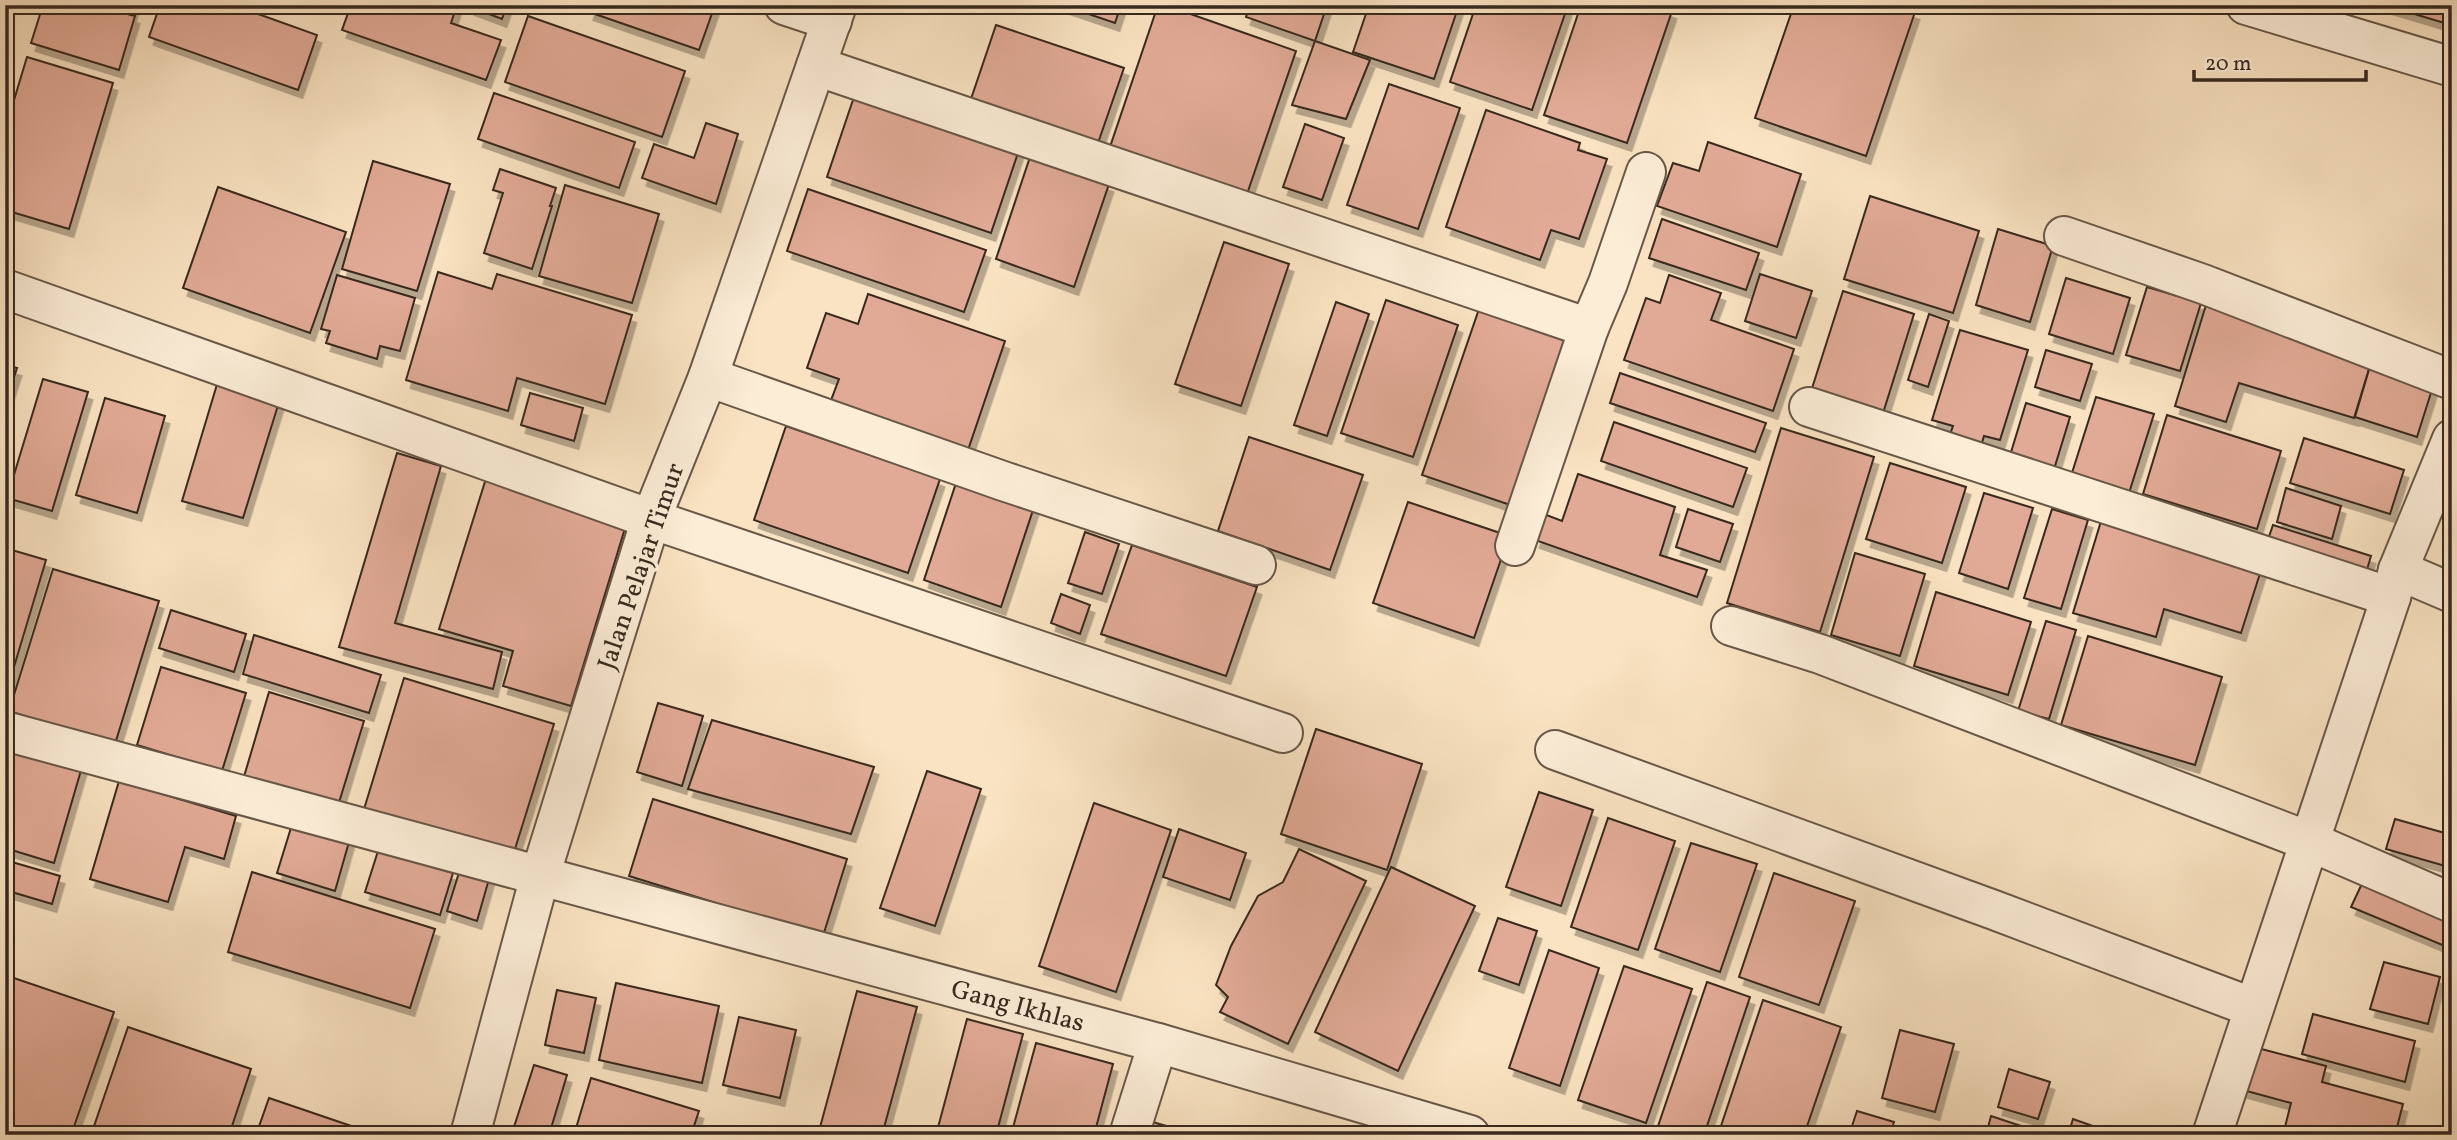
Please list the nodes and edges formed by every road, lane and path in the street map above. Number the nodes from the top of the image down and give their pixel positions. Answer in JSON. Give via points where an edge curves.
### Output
{"nodes":[{"id":1,"x":784,"y":5,"type":"edge"},
{"id":2,"x":2246,"y":5,"type":"edge"},
{"id":3,"x":834,"y":13,"type":"edge"},
{"id":4,"x":816,"y":66,"type":"junction"},
{"id":5,"x":2452,"y":67,"type":"edge"},
{"id":6,"x":1646,"y":172,"type":"dead end"},
{"id":7,"x":2064,"y":236,"type":"dead end"},
{"id":8,"x":5,"y":289,"type":"edge"},
{"id":9,"x":1589,"y":328,"type":"junction"},
{"id":10,"x":708,"y":377,"type":"junction"},
{"id":11,"x":2452,"y":380,"type":"edge"},
{"id":12,"x":1809,"y":407,"type":"dead end"},
{"id":13,"x":2452,"y":439,"type":"edge"},
{"id":14,"x":651,"y":519,"type":"junction"},
{"id":15,"x":1515,"y":546,"type":"dead end"},
{"id":16,"x":1256,"y":565,"type":"dead end"},
{"id":17,"x":2394,"y":584,"type":"junction"},
{"id":18,"x":2452,"y":593,"type":"edge"},
{"id":19,"x":1731,"y":626,"type":"dead end"},
{"id":20,"x":5,"y":731,"type":"edge"},
{"id":21,"x":1283,"y":733,"type":"dead end"},
{"id":22,"x":1555,"y":750,"type":"dead end"},
{"id":23,"x":2311,"y":842,"type":"junction"},
{"id":24,"x":552,"y":879,"type":"junction"},
{"id":25,"x":2452,"y":903,"type":"edge"},
{"id":26,"x":2254,"y":1008,"type":"junction"},
{"id":27,"x":1158,"y":1043,"type":"junction"},
{"id":28,"x":470,"y":1135,"type":"edge"},
{"id":29,"x":1129,"y":1135,"type":"edge"},
{"id":30,"x":1470,"y":1135,"type":"edge"},
{"id":31,"x":2212,"y":1135,"type":"edge"}],
"edges":[{"from":1,"to":3,"type":"street"},
{"from":2,"to":5,"type":"street"},
{"from":3,"to":4,"type":"street","name":"Jalan Pelajar Timur"},
{"from":4,"to":9,"type":"street"},
{"from":4,"to":10,"type":"street","name":"Jalan Pelajar Timur"},
{"from":6,"to":9,"type":"street"},
{"from":7,"to":11,"type":"street"},
{"from":8,"to":14,"type":"street"},
{"from":9,"to":15,"type":"street"},
{"from":10,"to":14,"type":"street","name":"Jalan Pelajar Timur"},
{"from":10,"to":16,"type":"street"},
{"from":12,"to":17,"type":"street"},
{"from":13,"to":17,"type":"street"},
{"from":14,"to":21,"type":"street"},
{"from":14,"to":24,"type":"street","name":"Jalan Pelajar Timur"},
{"from":17,"to":18,"type":"street"},
{"from":17,"to":23,"type":"street"},
{"from":19,"to":23,"type":"street","via":[[1820,654]]},
{"from":20,"to":24,"type":"street","name":"Gang Ikhlas"},
{"from":22,"to":26,"type":"street"},
{"from":23,"to":25,"type":"street"},
{"from":23,"to":26,"type":"street"},
{"from":24,"to":27,"type":"street","name":"Gang Ikhlas"},
{"from":24,"to":28,"type":"street","name":"Jalan Pelajar Timur"},
{"from":26,"to":31,"type":"street"},
{"from":27,"to":29,"type":"street"},
{"from":27,"to":30,"type":"street","name":"Gang Ikhlas"}]}
